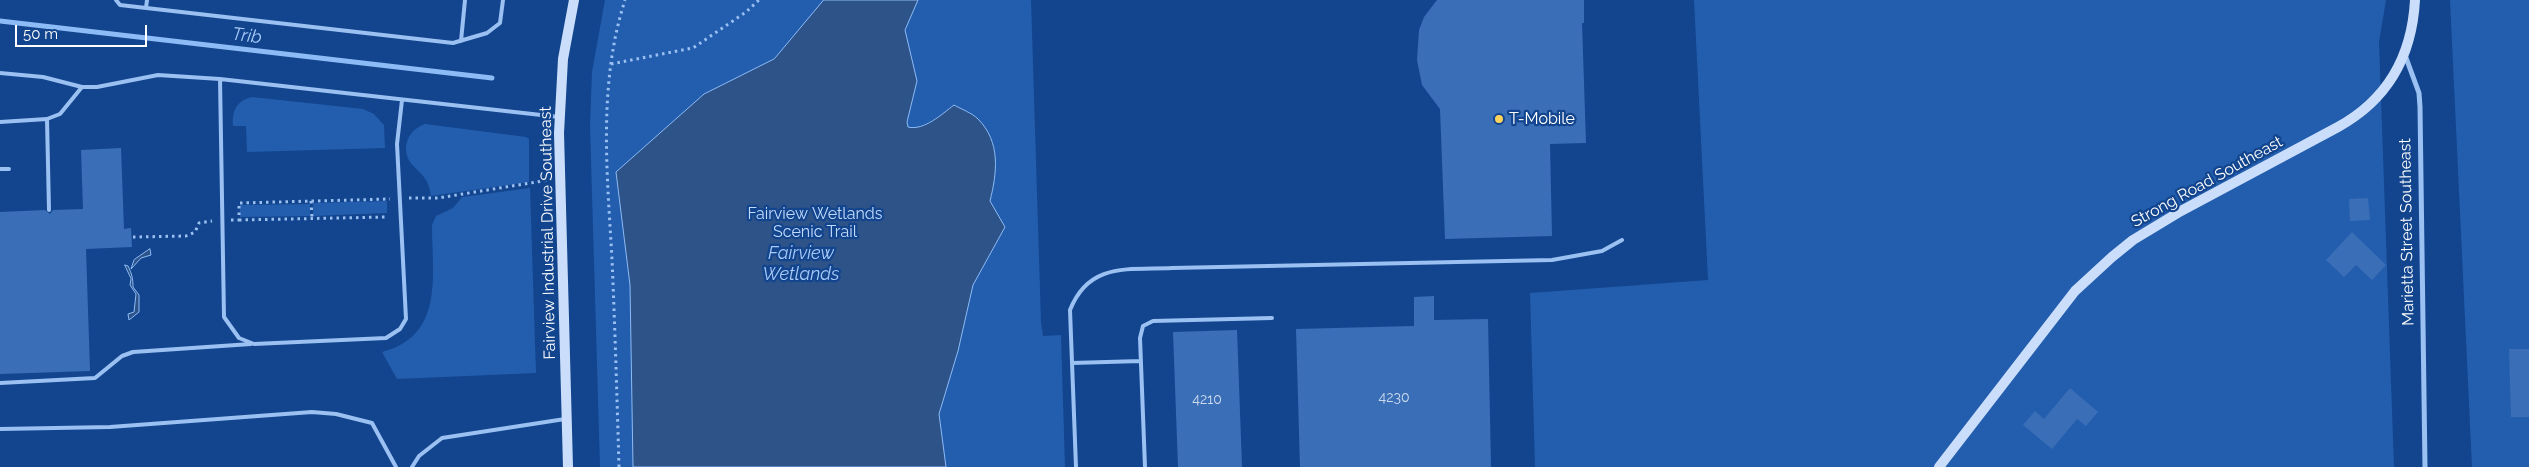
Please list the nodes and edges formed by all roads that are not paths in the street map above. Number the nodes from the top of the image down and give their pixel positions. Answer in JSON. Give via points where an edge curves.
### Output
{"nodes":[{"id":1,"x":116,"y":0,"type":"edge"},
{"id":2,"x":147,"y":0,"type":"edge"},
{"id":3,"x":465,"y":0,"type":"edge"},
{"id":4,"x":504,"y":0,"type":"edge"},
{"id":5,"x":574,"y":0,"type":"edge"},
{"id":6,"x":2415,"y":0,"type":"edge"},
{"id":7,"x":146,"y":8,"type":"junction"},
{"id":8,"x":461,"y":41,"type":"junction"},
{"id":9,"x":2405,"y":55,"type":"junction"},
{"id":10,"x":0,"y":72,"type":"edge"},
{"id":11,"x":220,"y":79,"type":"junction"},
{"id":12,"x":82,"y":87,"type":"junction"},
{"id":13,"x":402,"y":100,"type":"junction"},
{"id":14,"x":560,"y":117,"type":"junction"},
{"id":15,"x":46,"y":119,"type":"junction"},
{"id":16,"x":0,"y":122,"type":"edge"},
{"id":17,"x":0,"y":169,"type":"edge"},
{"id":18,"x":9,"y":169,"type":"dead end"},
{"id":19,"x":49,"y":210,"type":"dead end"},
{"id":20,"x":1622,"y":240,"type":"dead end"},
{"id":21,"x":1272,"y":318,"type":"dead end"},
{"id":22,"x":254,"y":344,"type":"junction"},
{"id":23,"x":1141,"y":361,"type":"junction"},
{"id":24,"x":1072,"y":363,"type":"junction"},
{"id":25,"x":0,"y":383,"type":"edge"},
{"id":26,"x":567,"y":418,"type":"junction"},
{"id":27,"x":0,"y":429,"type":"edge"},
{"id":28,"x":396,"y":467,"type":"edge"},
{"id":29,"x":412,"y":467,"type":"edge"},
{"id":30,"x":568,"y":467,"type":"edge"},
{"id":31,"x":1076,"y":467,"type":"edge"},
{"id":32,"x":1145,"y":467,"type":"edge"},
{"id":33,"x":1939,"y":467,"type":"edge"},
{"id":34,"x":2425,"y":467,"type":"edge"}],
"edges":[{"from":1,"to":7,"type":"lane","via":[[120,5]]},
{"from":2,"to":7,"type":"lane"},
{"from":3,"to":8,"type":"lane"},
{"from":4,"to":8,"type":"lane","via":[[500,23],[487,33]]},
{"from":5,"to":14,"type":"street","name":"Fairview Industrial Drive Southeast","via":[[563,59]]},
{"from":6,"to":9,"type":"street"},
{"from":7,"to":8,"type":"lane","via":[[452,43]]},
{"from":9,"to":33,"type":"street","name":"Strong Road Southeast","via":[[2384,91],[2356,117],[2155,226],[2099,268],[2075,291]]},
{"from":9,"to":34,"type":"street","name":"Marietta Street Southeast","via":[[2420,107]]},
{"from":10,"to":12,"type":"lane","via":[[43,77]]},
{"from":11,"to":12,"type":"lane","via":[[158,75]]},
{"from":11,"to":13,"type":"lane"},
{"from":11,"to":22,"type":"lane","via":[[224,317],[238,338]]},
{"from":12,"to":15,"type":"lane","via":[[60,114]]},
{"from":13,"to":14,"type":"lane"},
{"from":13,"to":22,"type":"lane","via":[[397,144],[406,319],[400,329],[386,338]]},
{"from":14,"to":26,"type":"street","name":"Fairview Industrial Drive Southeast"},
{"from":15,"to":16,"type":"lane"},
{"from":15,"to":19,"type":"lane"},
{"from":17,"to":18,"type":"lane"},
{"from":20,"to":24,"type":"lane","via":[[1602,251],[1552,260],[1115,270],[1100,274],[1077,294],[1070,310]]},
{"from":21,"to":23,"type":"lane","via":[[1153,321],[1143,326]]},
{"from":22,"to":25,"type":"lane","via":[[133,352],[122,356],[95,378]]},
{"from":23,"to":24,"type":"lane"},
{"from":23,"to":32,"type":"lane"},
{"from":24,"to":31,"type":"lane"},
{"from":26,"to":29,"type":"lane","via":[[442,438],[419,456]]},
{"from":26,"to":30,"type":"street","name":"Fairview Industrial Drive Southeast"},
{"from":27,"to":28,"type":"lane","via":[[110,427],[312,412],[336,414],[372,423]]}]}
